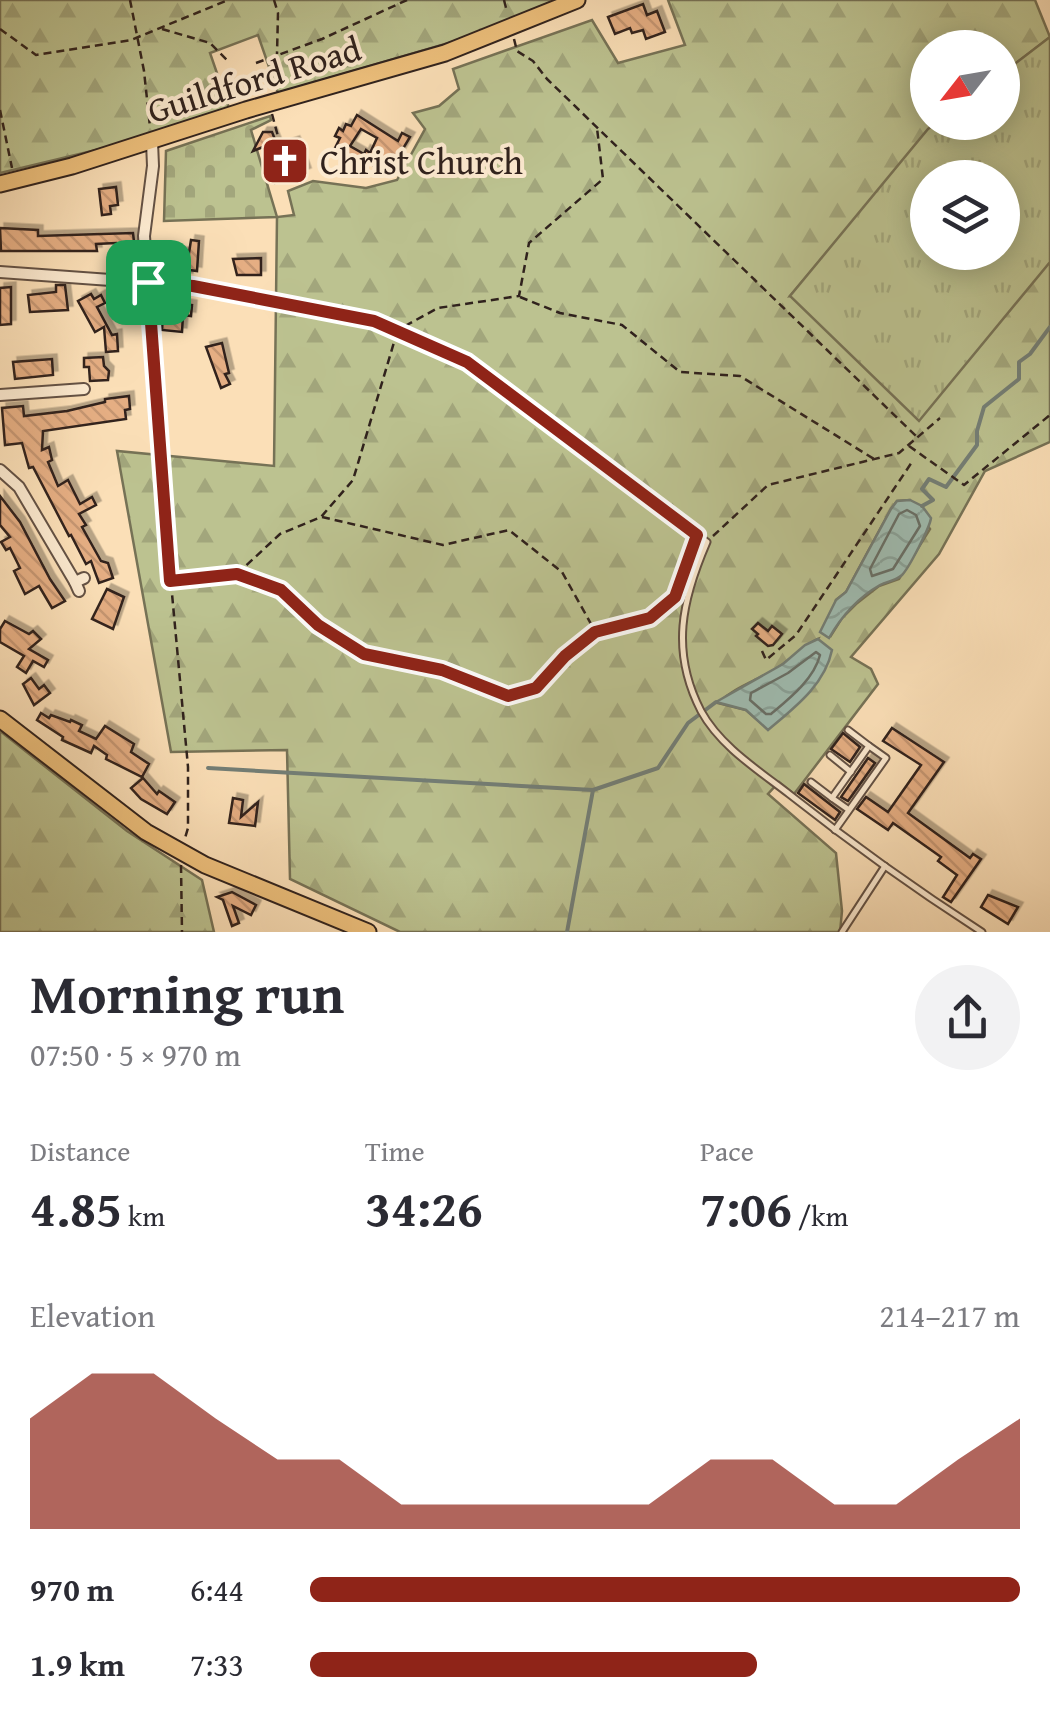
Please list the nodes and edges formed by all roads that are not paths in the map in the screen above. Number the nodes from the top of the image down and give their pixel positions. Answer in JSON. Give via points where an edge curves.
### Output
{"nodes":[{"id":1,"x":578,"y":0,"type":"edge"},
{"id":2,"x":152,"y":142,"type":"junction"},
{"id":3,"x":7,"y":182,"type":"edge"},
{"id":4,"x":0,"y":272,"type":"edge"},
{"id":5,"x":148,"y":282,"type":"junction"},
{"id":6,"x":242,"y":295,"type":"joint"},
{"id":7,"x":68,"y":376,"type":"dead end"},
{"id":8,"x":69,"y":390,"type":"junction"},
{"id":9,"x":84,"y":390,"type":"dead end"},
{"id":10,"x":0,"y":395,"type":"edge"},
{"id":11,"x":158,"y":442,"type":"road end"},
{"id":12,"x":0,"y":470,"type":"edge"},
{"id":13,"x":79,"y":584,"type":"dead end"},
{"id":14,"x":0,"y":718,"type":"edge"},
{"id":15,"x":848,"y":730,"type":"dead end"},
{"id":16,"x":869,"y":746,"type":"junction"},
{"id":17,"x":830,"y":755,"type":"dead end"},
{"id":18,"x":851,"y":772,"type":"junction"},
{"id":19,"x":811,"y":782,"type":"dead end"},
{"id":20,"x":832,"y":798,"type":"junction"},
{"id":21,"x":849,"y":810,"type":"junction"},
{"id":22,"x":835,"y":830,"type":"junction"},
{"id":23,"x":885,"y":866,"type":"junction"},
{"id":24,"x":368,"y":932,"type":"edge"},
{"id":25,"x":842,"y":932,"type":"edge"},
{"id":26,"x":982,"y":932,"type":"edge"}],
"edges":[{"from":1,"to":2,"type":"main road","name":"Guildford Road","via":[[444,53]]},
{"from":2,"to":3,"type":"main road","name":"Guildford Road"},
{"from":2,"to":5,"type":"street","via":[[144,236]]},
{"from":4,"to":5,"type":"street"},
{"from":5,"to":6,"type":"street"},
{"from":5,"to":11,"type":"street"},
{"from":6,"to":22,"type":"lane","via":[[374,321],[467,362],[707,542],[682,611],[700,708],[735,751]]},
{"from":7,"to":8,"type":"street"},
{"from":8,"to":9,"type":"street"},
{"from":8,"to":10,"type":"street"},
{"from":12,"to":13,"type":"street","via":[[19,487]]},
{"from":14,"to":24,"type":"main road","via":[[146,832],[205,865]]},
{"from":15,"to":16,"type":"lane"},
{"from":16,"to":18,"type":"lane"},
{"from":16,"to":21,"type":"lane","via":[[886,758]]},
{"from":17,"to":18,"type":"lane"},
{"from":18,"to":20,"type":"lane"},
{"from":19,"to":20,"type":"lane"},
{"from":20,"to":21,"type":"lane"},
{"from":21,"to":22,"type":"lane"},
{"from":22,"to":23,"type":"lane"},
{"from":23,"to":25,"type":"lane"},
{"from":23,"to":26,"type":"lane"}]}
